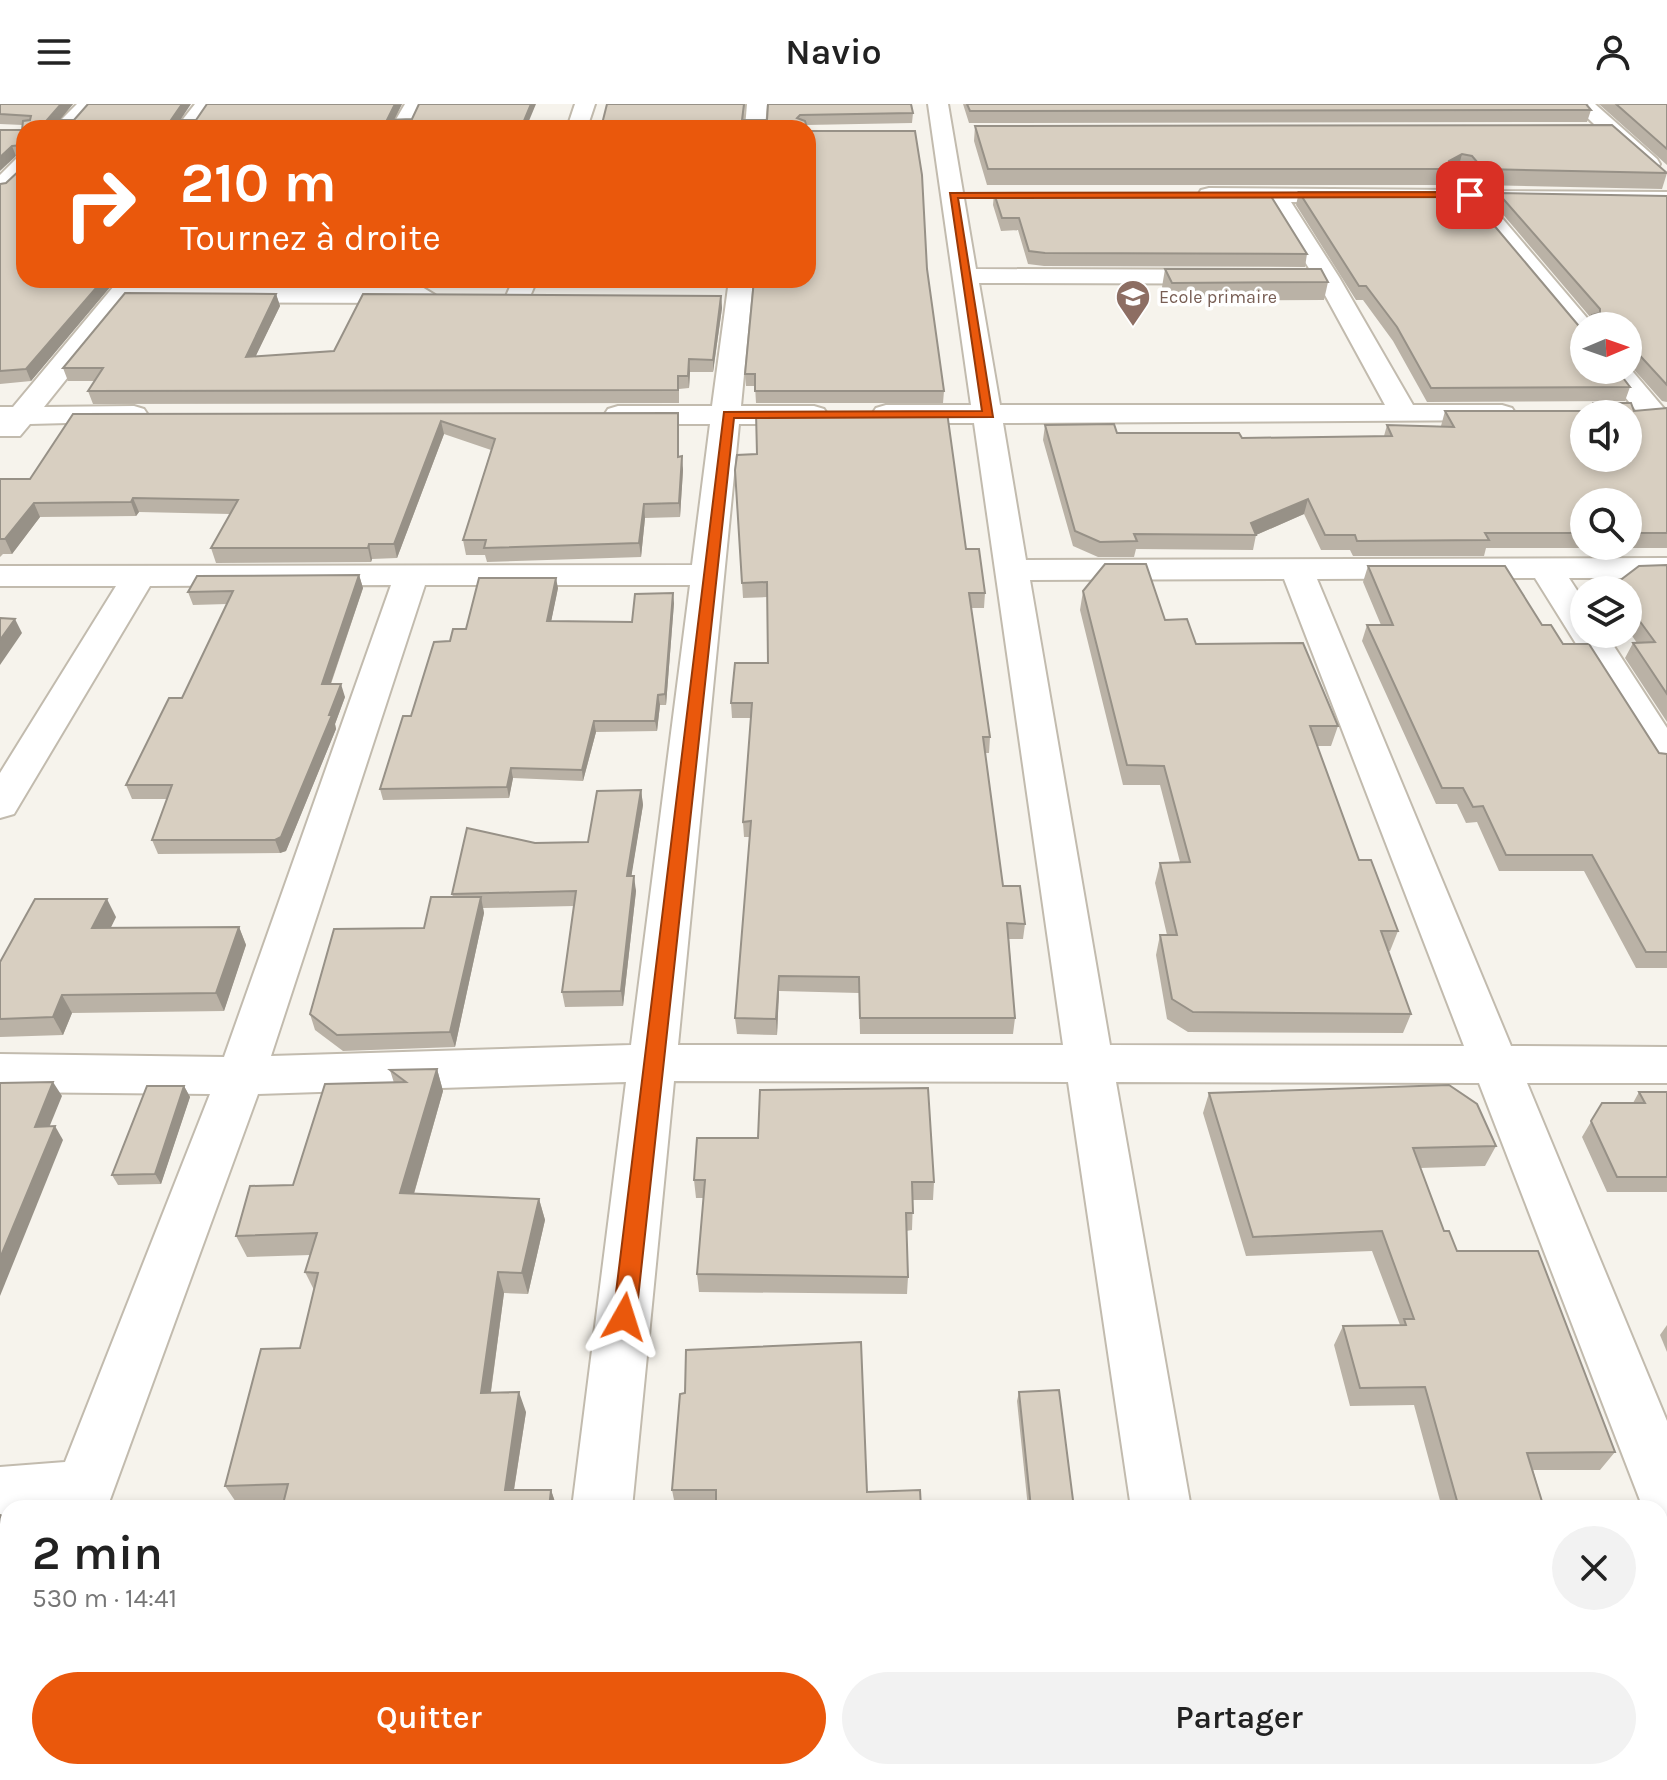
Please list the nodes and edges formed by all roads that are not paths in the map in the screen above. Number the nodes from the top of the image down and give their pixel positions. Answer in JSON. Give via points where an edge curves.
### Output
{"nodes":[{"id":1,"x":89,"y":104,"type":"edge"},
{"id":2,"x":206,"y":104,"type":"edge"},
{"id":3,"x":1583,"y":104,"type":"edge"},
{"id":4,"x":72,"y":120,"type":"edge"},
{"id":5,"x":193,"y":120,"type":"edge"},
{"id":6,"x":942,"y":125,"type":"edge"},
{"id":7,"x":1583,"y":131,"type":"edge"},
{"id":8,"x":1613,"y":131,"type":"junction"},
{"id":9,"x":1443,"y":163,"type":"edge"},
{"id":10,"x":16,"y":172,"type":"edge"},
{"id":11,"x":1667,"y":180,"type":"edge"},
{"id":12,"x":0,"y":187,"type":"edge"},
{"id":13,"x":1183,"y":195,"type":"edge"},
{"id":14,"x":1275,"y":195,"type":"junction"},
{"id":15,"x":1470,"y":195,"type":"junction"},
{"id":16,"x":1667,"y":199,"type":"edge"},
{"id":17,"x":967,"y":276,"type":"junction"},
{"id":18,"x":1327,"y":277,"type":"junction"},
{"id":19,"x":125,"y":288,"type":"edge"},
{"id":20,"x":322,"y":288,"type":"edge"},
{"id":21,"x":522,"y":288,"type":"edge"},
{"id":22,"x":740,"y":288,"type":"edge"},
{"id":23,"x":442,"y":296,"type":"edge"},
{"id":24,"x":488,"y":296,"type":"edge"},
{"id":25,"x":551,"y":296,"type":"edge"},
{"id":26,"x":708,"y":297,"type":"edge"},
{"id":27,"x":1570,"y":314,"type":"edge"},
{"id":28,"x":1631,"y":384,"type":"edge"},
{"id":29,"x":1660,"y":413,"type":"edge"},
{"id":30,"x":989,"y":414,"type":"junction"},
{"id":31,"x":1404,"y":414,"type":"junction"},
{"id":32,"x":1529,"y":414,"type":"edge"},
{"id":33,"x":160,"y":415,"type":"edge"},
{"id":34,"x":586,"y":415,"type":"edge"},
{"id":35,"x":729,"y":415,"type":"junction"},
{"id":36,"x":11,"y":416,"type":"edge"},
{"id":37,"x":0,"y":442,"type":"edge"},
{"id":38,"x":1667,"y":568,"type":"edge"},
{"id":39,"x":1546,"y":569,"type":"junction"},
{"id":40,"x":1014,"y":570,"type":"junction"},
{"id":41,"x":1297,"y":570,"type":"junction"},
{"id":42,"x":710,"y":575,"type":"junction"},
{"id":43,"x":0,"y":576,"type":"edge"},
{"id":44,"x":139,"y":576,"type":"junction"},
{"id":45,"x":411,"y":576,"type":"junction"},
{"id":46,"x":1570,"y":606,"type":"edge"},
{"id":47,"x":1597,"y":648,"type":"edge"},
{"id":48,"x":1667,"y":758,"type":"edge"},
{"id":49,"x":0,"y":805,"type":"edge"},
{"id":50,"x":653,"y":1063,"type":"junction"},
{"id":51,"x":1087,"y":1063,"type":"junction"},
{"id":52,"x":1496,"y":1064,"type":"junction"},
{"id":53,"x":1667,"y":1065,"type":"edge"},
{"id":54,"x":0,"y":1073,"type":"edge"},
{"id":55,"x":241,"y":1076,"type":"junction"},
{"id":56,"x":1667,"y":1493,"type":"edge"},
{"id":57,"x":0,"y":1496,"type":"edge"},
{"id":58,"x":80,"y":1499,"type":"edge"},
{"id":59,"x":603,"y":1500,"type":"edge"},
{"id":60,"x":1160,"y":1500,"type":"edge"}],
"edges":[{"from":1,"to":4,"type":"street"},
{"from":2,"to":5,"type":"street"},
{"from":3,"to":8,"type":"street"},
{"from":6,"to":17,"type":"street","via":[[961,195]]},
{"from":7,"to":8,"type":"street"},
{"from":8,"to":11,"type":"street"},
{"from":9,"to":15,"type":"street"},
{"from":10,"to":12,"type":"street"},
{"from":13,"to":14,"type":"street"},
{"from":14,"to":15,"type":"street"},
{"from":14,"to":18,"type":"street"},
{"from":15,"to":16,"type":"street"},
{"from":15,"to":27,"type":"street"},
{"from":17,"to":18,"type":"street"},
{"from":17,"to":30,"type":"street"},
{"from":18,"to":31,"type":"street"},
{"from":19,"to":36,"type":"street"},
{"from":20,"to":23,"type":"street"},
{"from":21,"to":24,"type":"street"},
{"from":21,"to":25,"type":"street"},
{"from":22,"to":26,"type":"street"},
{"from":22,"to":35,"type":"street"},
{"from":28,"to":29,"type":"street"},
{"from":30,"to":31,"type":"street"},
{"from":30,"to":35,"type":"street"},
{"from":30,"to":40,"type":"street"},
{"from":31,"to":32,"type":"street"},
{"from":33,"to":36,"type":"street"},
{"from":34,"to":35,"type":"street"},
{"from":35,"to":42,"type":"street"},
{"from":36,"to":37,"type":"street"},
{"from":38,"to":39,"type":"street"},
{"from":39,"to":41,"type":"street"},
{"from":39,"to":46,"type":"street"},
{"from":40,"to":41,"type":"street"},
{"from":40,"to":51,"type":"street"},
{"from":41,"to":52,"type":"street"},
{"from":42,"to":45,"type":"street"},
{"from":42,"to":50,"type":"street"},
{"from":43,"to":44,"type":"street"},
{"from":44,"to":45,"type":"street"},
{"from":44,"to":49,"type":"street"},
{"from":45,"to":55,"type":"street"},
{"from":47,"to":48,"type":"street"},
{"from":50,"to":51,"type":"street"},
{"from":50,"to":55,"type":"street"},
{"from":50,"to":59,"type":"street"},
{"from":51,"to":52,"type":"street"},
{"from":51,"to":60,"type":"street"},
{"from":52,"to":53,"type":"street"},
{"from":52,"to":56,"type":"street"},
{"from":54,"to":55,"type":"street"},
{"from":55,"to":58,"type":"street"},
{"from":57,"to":58,"type":"street"}]}
